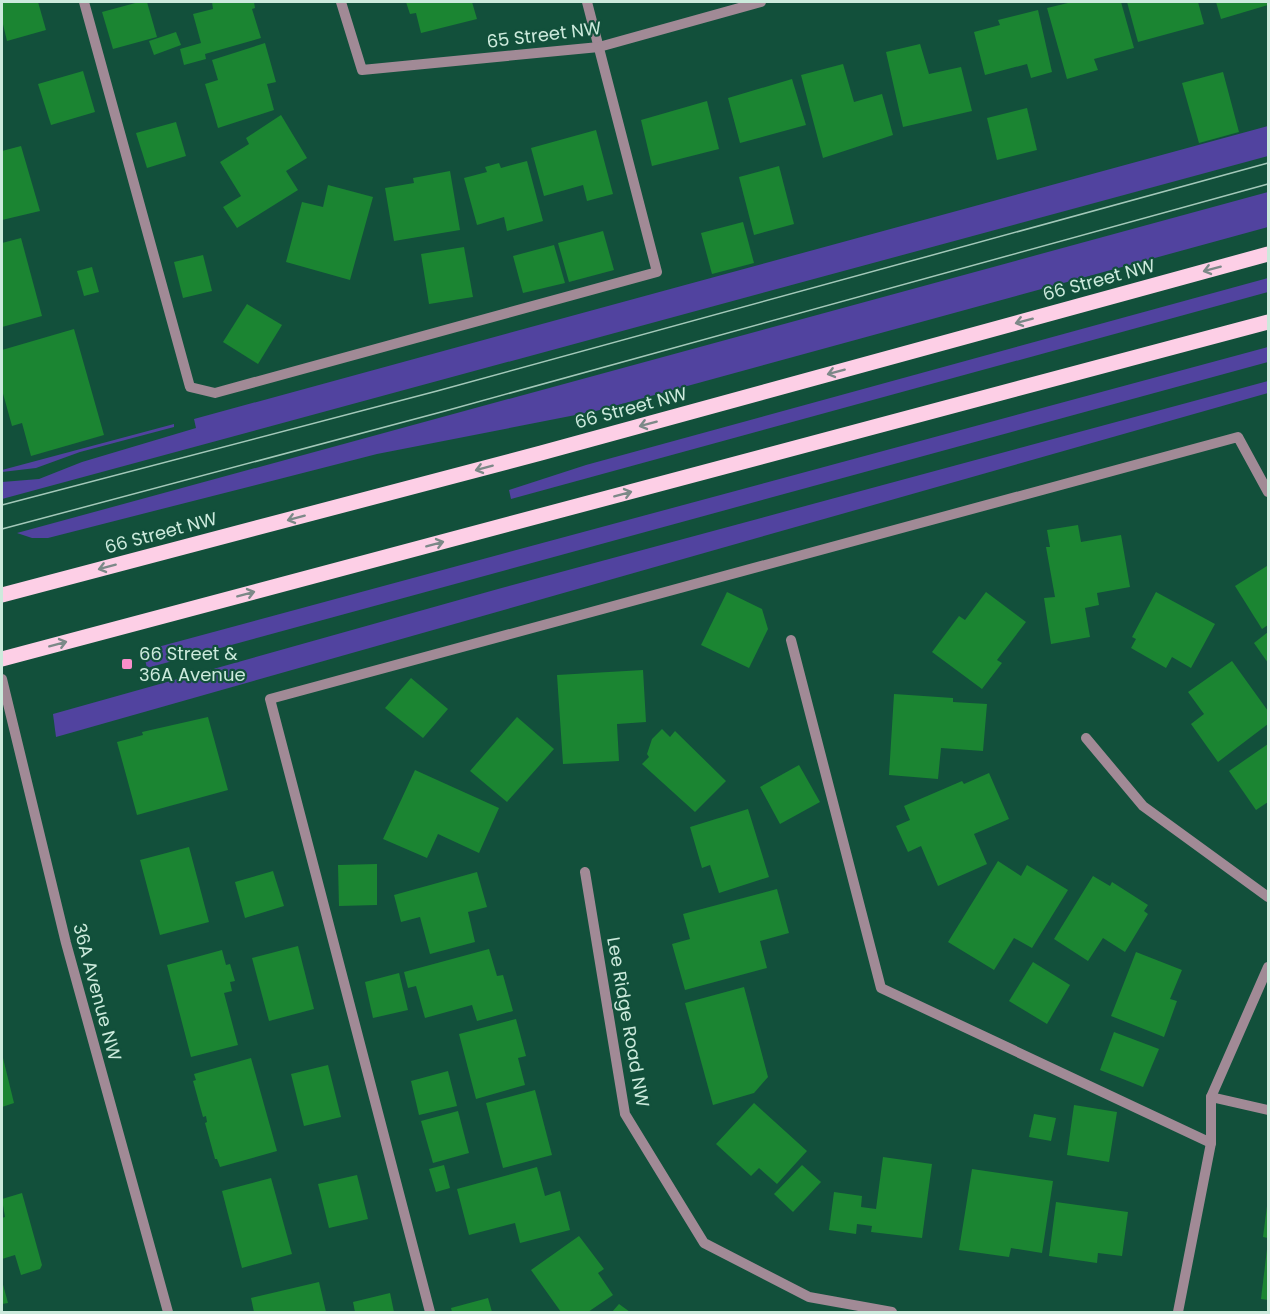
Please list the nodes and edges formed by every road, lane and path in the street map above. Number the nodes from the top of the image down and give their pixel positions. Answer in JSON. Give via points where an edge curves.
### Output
{"nodes":[{"id":1,"x":84,"y":2,"type":"edge"},
{"id":2,"x":341,"y":2,"type":"edge"},
{"id":3,"x":587,"y":2,"type":"edge"},
{"id":4,"x":761,"y":2,"type":"edge"},
{"id":5,"x":599,"y":47,"type":"junction"},
{"id":6,"x":1269,"y":254,"type":"edge"},
{"id":7,"x":1269,"y":322,"type":"edge"},
{"id":8,"x":1269,"y":492,"type":"edge"},
{"id":9,"x":2,"y":595,"type":"edge"},
{"id":10,"x":791,"y":640,"type":"dead end"},
{"id":11,"x":2,"y":659,"type":"edge"},
{"id":12,"x":2,"y":679,"type":"edge"},
{"id":13,"x":1086,"y":738,"type":"dead end"},
{"id":14,"x":585,"y":872,"type":"dead end"},
{"id":15,"x":1269,"y":897,"type":"edge"},
{"id":16,"x":1269,"y":967,"type":"edge"},
{"id":17,"x":1212,"y":1097,"type":"junction"},
{"id":18,"x":1269,"y":1110,"type":"edge"},
{"id":19,"x":1211,"y":1143,"type":"junction"},
{"id":20,"x":168,"y":1312,"type":"edge"},
{"id":21,"x":430,"y":1312,"type":"edge"},
{"id":22,"x":892,"y":1312,"type":"edge"},
{"id":23,"x":1178,"y":1312,"type":"edge"}],
"edges":[{"from":1,"to":5,"type":"street","via":[[190,387],[214,393],[657,272]]},
{"from":2,"to":5,"type":"street","name":"65 Street NW","via":[[362,70]]},
{"from":3,"to":5,"type":"street"},
{"from":4,"to":5,"type":"street","name":"65 Street NW"},
{"from":6,"to":9,"type":"main road","name":"66 Street NW","one_way":true},
{"from":11,"to":7,"type":"main road","one_way":true},
{"from":8,"to":21,"type":"street","via":[[1238,437],[270,699]]},
{"from":10,"to":19,"type":"street","via":[[881,988]]},
{"from":12,"to":20,"type":"street","name":"36A Avenue NW","via":[[66,943]]},
{"from":13,"to":15,"type":"street","via":[[1143,806]]},
{"from":14,"to":22,"type":"street","name":"Lee Ridge Road NW","via":[[626,1114],[704,1243],[810,1297]]},
{"from":16,"to":17,"type":"street"},
{"from":17,"to":18,"type":"street"},
{"from":17,"to":19,"type":"street"},
{"from":19,"to":23,"type":"street"}]}
